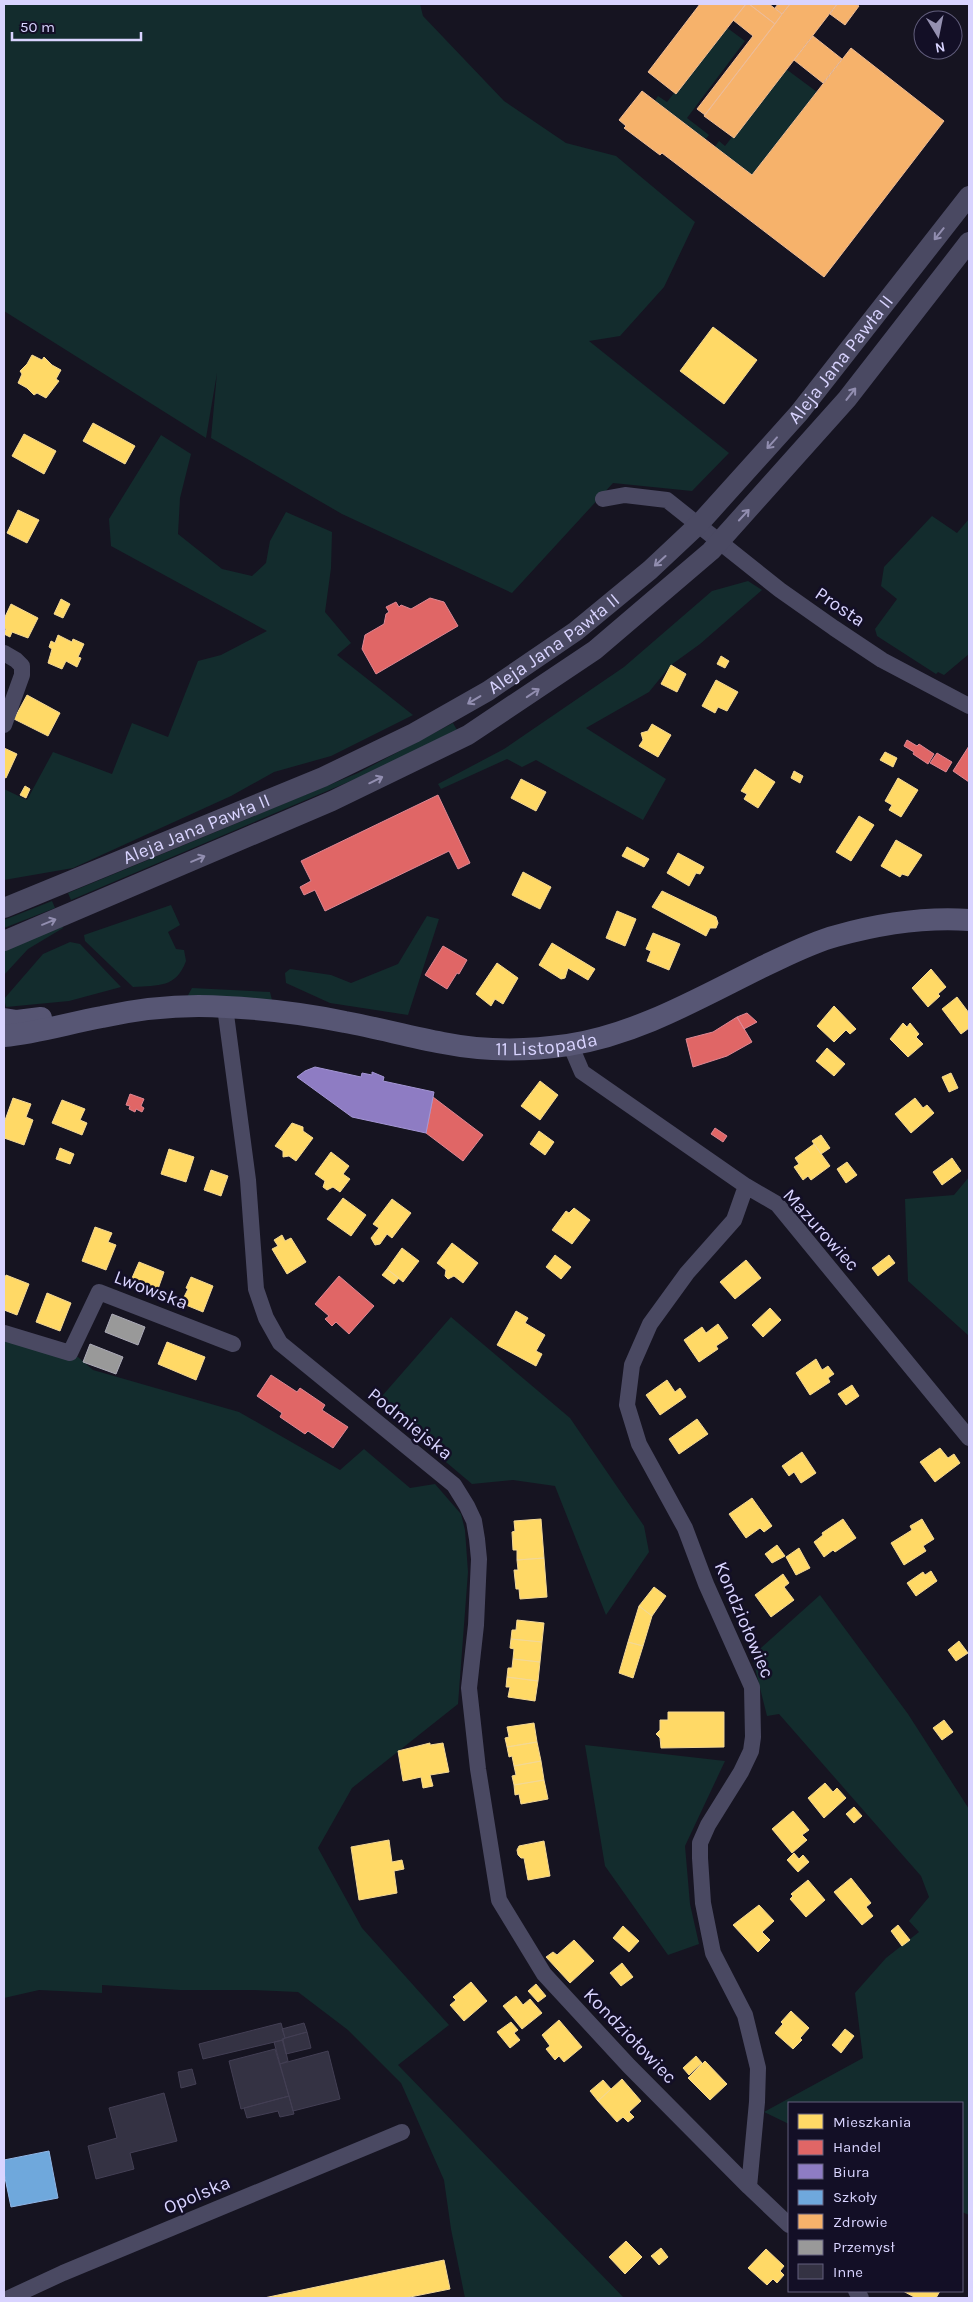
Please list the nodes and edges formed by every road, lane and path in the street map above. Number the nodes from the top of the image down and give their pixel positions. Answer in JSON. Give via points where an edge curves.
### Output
{"nodes":[{"id":1,"x":969,"y":196,"type":"edge"},
{"id":2,"x":969,"y":242,"type":"edge"},
{"id":3,"x":603,"y":500,"type":"dead end"},
{"id":4,"x":700,"y":524,"type":"junction"},
{"id":5,"x":719,"y":542,"type":"junction"},
{"id":6,"x":4,"y":653,"type":"edge"},
{"id":7,"x":969,"y":706,"type":"edge"},
{"id":8,"x":4,"y":725,"type":"edge"},
{"id":9,"x":76,"y":880,"type":"junction"},
{"id":10,"x":4,"y":893,"type":"edge"},
{"id":11,"x":4,"y":908,"type":"edge"},
{"id":12,"x":969,"y":920,"type":"edge"},
{"id":13,"x":4,"y":941,"type":"edge"},
{"id":14,"x":225,"y":1007,"type":"junction"},
{"id":15,"x":104,"y":1016,"type":"junction"},
{"id":16,"x":4,"y":1019,"type":"edge"},
{"id":17,"x":4,"y":1036,"type":"edge"},
{"id":18,"x":570,"y":1044,"type":"junction"},
{"id":19,"x":746,"y":1186,"type":"junction"},
{"id":20,"x":4,"y":1333,"type":"edge"},
{"id":21,"x":233,"y":1344,"type":"dead end"},
{"id":22,"x":969,"y":1438,"type":"edge"},
{"id":23,"x":499,"y":1900,"type":"joint"},
{"id":24,"x":402,"y":2132,"type":"dead end"},
{"id":25,"x":749,"y":2187,"type":"junction"},
{"id":26,"x":788,"y":2224,"type":"edge"},
{"id":27,"x":9,"y":2298,"type":"edge"}],
"edges":[{"from":1,"to":4,"type":"street","name":"Aleja Jana Pawła II","one_way":true,"via":[[799,412]]},
{"from":5,"to":2,"type":"street","name":"Aleja Jana Pawła II","one_way":true,"via":[[847,399]]},
{"from":3,"to":4,"type":"street","name":"Prosta","via":[[625,495],[667,500]]},
{"from":4,"to":5,"type":"street","name":"Prosta"},
{"from":4,"to":9,"type":"street","name":"Aleja Jana Pawła II","one_way":true,"via":[[576,631],[455,711],[323,777]]},
{"from":5,"to":7,"type":"street","name":"Prosta","via":[[780,590],[882,660]]},
{"from":13,"to":5,"type":"street","name":"Aleja Jana Pawła II","one_way":true,"via":[[332,801],[468,735],[595,650]]},
{"from":6,"to":8,"type":"street","via":[[22,666],[22,675]]},
{"from":9,"to":10,"type":"street"},
{"from":9,"to":11,"type":"street","name":"Aleja Jana Pawła II"},
{"from":12,"to":18,"type":"main road","name":"11 Listopada","via":[[918,921],[834,936],[787,955],[642,1025]]},
{"from":14,"to":15,"type":"main road","name":"11 Listopada","via":[[166,1006]]},
{"from":14,"to":18,"type":"main road","name":"11 Listopada","via":[[346,1022],[446,1044],[534,1049]]},
{"from":14,"to":23,"type":"street","name":"Podmiejska","via":[[248,1180],[256,1289],[266,1318],[280,1343],[454,1486],[474,1521],[479,1559],[469,1688]]},
{"from":15,"to":16,"type":"main road","name":"11 Listopada"},
{"from":15,"to":17,"type":"main road","name":"11 Listopada"},
{"from":18,"to":19,"type":"street","name":"Mazurowiec","via":[[582,1072]]},
{"from":19,"to":22,"type":"street","name":"Mazurowiec","via":[[777,1204]]},
{"from":19,"to":25,"type":"street","name":"Kondziołowiec","via":[[734,1220],[687,1273],[650,1324],[632,1365],[627,1406],[639,1444],[685,1528],[709,1592],[752,1688],[751,1751],[700,1843],[703,1903],[713,1953],[745,2015],[758,2068]]},
{"from":20,"to":21,"type":"street","name":"Lwowska","via":[[70,1353],[99,1292]]},
{"from":23,"to":25,"type":"street","name":"Kondziołowiec","via":[[544,1974],[629,2066]]},
{"from":24,"to":27,"type":"street","name":"Opolska"},
{"from":25,"to":26,"type":"street","name":"Kondziołowiec"}]}
